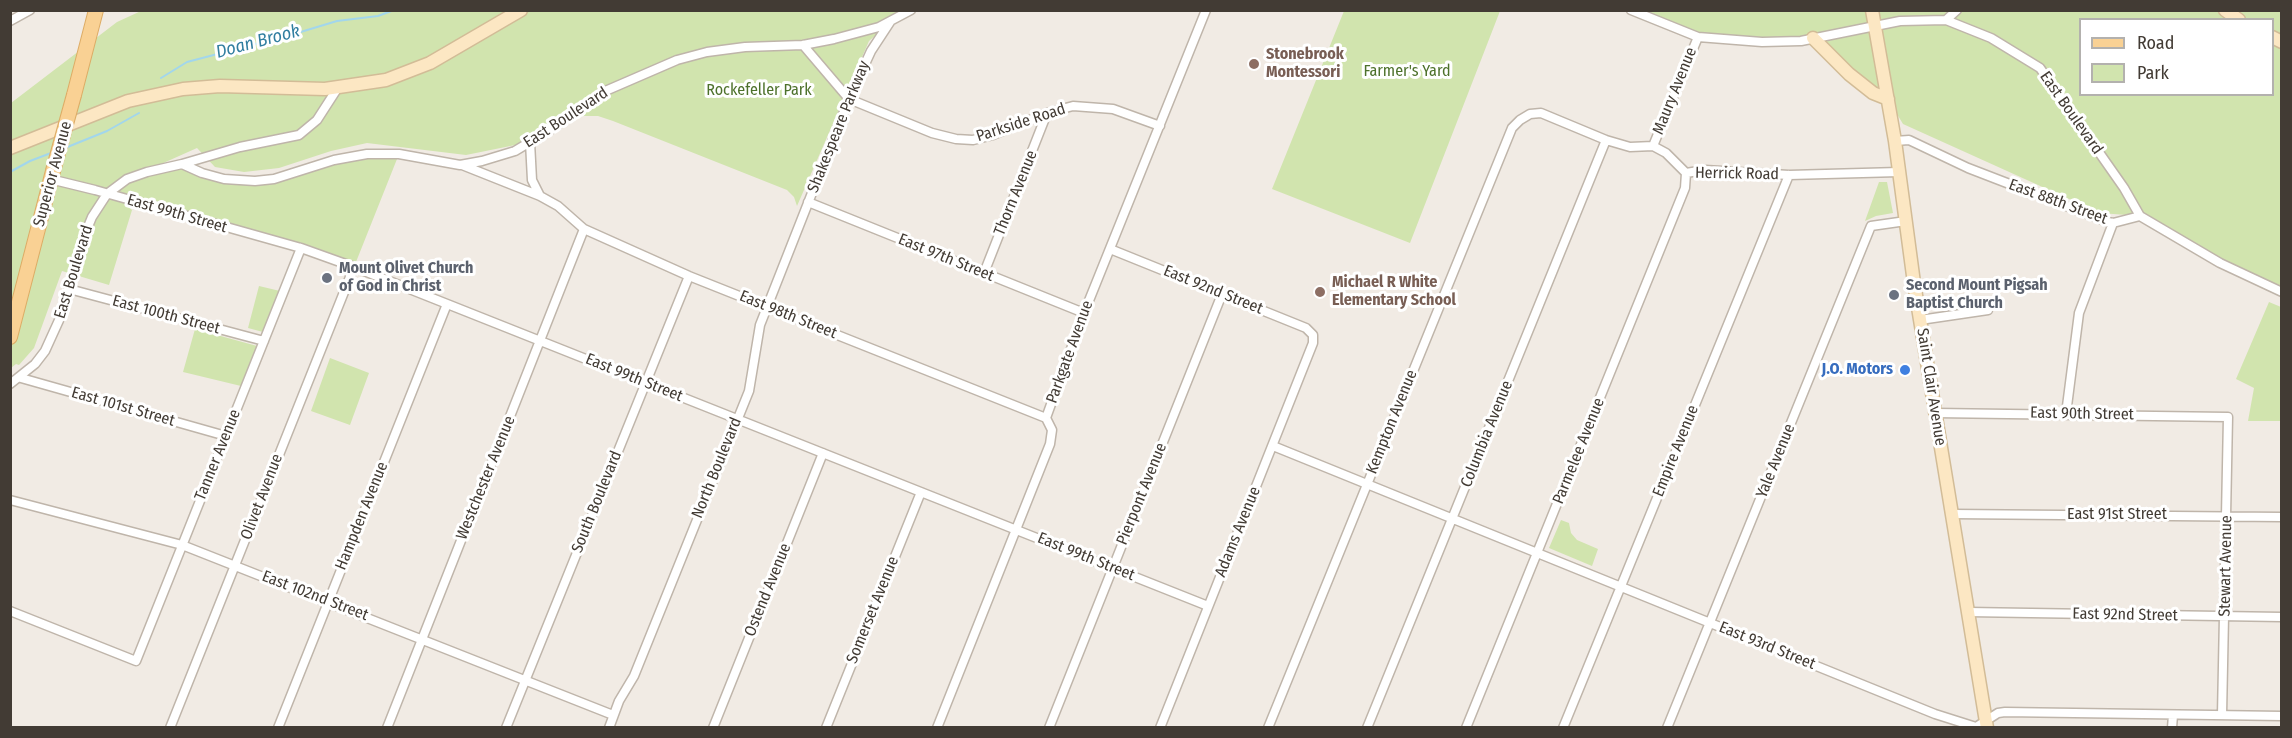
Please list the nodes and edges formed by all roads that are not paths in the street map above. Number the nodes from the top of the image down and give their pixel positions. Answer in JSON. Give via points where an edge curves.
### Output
{"nodes":[{"id":1,"x":30,"y":10,"type":"edge"},
{"id":2,"x":520,"y":10,"type":"edge"},
{"id":3,"x":911,"y":10,"type":"edge"},
{"id":4,"x":1206,"y":10,"type":"edge"},
{"id":5,"x":1631,"y":10,"type":"edge"},
{"id":6,"x":1872,"y":10,"type":"edge"},
{"id":7,"x":1957,"y":10,"type":"edge"},
{"id":8,"x":95,"y":12,"type":"edge"},
{"id":9,"x":1946,"y":20,"type":"junction"},
{"id":10,"x":10,"y":21,"type":"edge"},
{"id":11,"x":891,"y":22,"type":"junction"},
{"id":12,"x":1874,"y":26,"type":"junction"},
{"id":13,"x":1698,"y":37,"type":"junction"},
{"id":14,"x":1813,"y":38,"type":"junction"},
{"id":15,"x":803,"y":45,"type":"junction"},
{"id":16,"x":337,"y":89,"type":"junction"},
{"id":17,"x":849,"y":99,"type":"junction"},
{"id":18,"x":1888,"y":99,"type":"junction"},
{"id":19,"x":1047,"y":113,"type":"junction"},
{"id":20,"x":1160,"y":126,"type":"junction"},
{"id":21,"x":1606,"y":140,"type":"junction"},
{"id":22,"x":1895,"y":141,"type":"junction"},
{"id":23,"x":530,"y":142,"type":"junction"},
{"id":24,"x":1653,"y":146,"type":"junction"},
{"id":25,"x":10,"y":148,"type":"edge"},
{"id":26,"x":182,"y":164,"type":"junction"},
{"id":27,"x":460,"y":165,"type":"junction"},
{"id":28,"x":1686,"y":172,"type":"junction"},
{"id":29,"x":1899,"y":172,"type":"junction"},
{"id":30,"x":52,"y":175,"type":"junction"},
{"id":31,"x":1788,"y":175,"type":"junction"},
{"id":32,"x":107,"y":194,"type":"junction"},
{"id":33,"x":540,"y":195,"type":"junction"},
{"id":34,"x":808,"y":202,"type":"junction"},
{"id":35,"x":2140,"y":216,"type":"junction"},
{"id":36,"x":1906,"y":221,"type":"junction"},
{"id":37,"x":2113,"y":223,"type":"junction"},
{"id":38,"x":584,"y":229,"type":"junction"},
{"id":39,"x":301,"y":248,"type":"junction"},
{"id":40,"x":1110,"y":249,"type":"junction"},
{"id":41,"x":354,"y":267,"type":"junction"},
{"id":42,"x":984,"y":273,"type":"junction"},
{"id":43,"x":689,"y":276,"type":"junction"},
{"id":44,"x":69,"y":289,"type":"junction"},
{"id":45,"x":2282,"y":292,"type":"edge"},
{"id":46,"x":1222,"y":294,"type":"junction"},
{"id":47,"x":447,"y":304,"type":"junction"},
{"id":48,"x":767,"y":306,"type":"junction"},
{"id":49,"x":1988,"y":310,"type":"dead end"},
{"id":50,"x":1084,"y":313,"type":"junction"},
{"id":51,"x":1920,"y":320,"type":"junction"},
{"id":52,"x":1313,"y":335,"type":"joint"},
{"id":53,"x":10,"y":337,"type":"edge"},
{"id":54,"x":541,"y":340,"type":"junction"},
{"id":55,"x":264,"y":341,"type":"junction"},
{"id":56,"x":21,"y":378,"type":"junction"},
{"id":57,"x":645,"y":382,"type":"junction"},
{"id":58,"x":10,"y":384,"type":"edge"},
{"id":59,"x":1935,"y":413,"type":"junction"},
{"id":60,"x":2066,"y":414,"type":"junction"},
{"id":61,"x":2228,"y":417,"type":"joint"},
{"id":62,"x":1046,"y":418,"type":"junction"},
{"id":63,"x":736,"y":419,"type":"junction"},
{"id":64,"x":226,"y":436,"type":"junction"},
{"id":65,"x":1273,"y":446,"type":"junction"},
{"id":66,"x":823,"y":453,"type":"junction"},
{"id":67,"x":1367,"y":484,"type":"junction"},
{"id":68,"x":921,"y":492,"type":"junction"},
{"id":69,"x":10,"y":500,"type":"edge"},
{"id":70,"x":1952,"y":514,"type":"junction"},
{"id":71,"x":2227,"y":516,"type":"junction"},
{"id":72,"x":2282,"y":517,"type":"edge"},
{"id":73,"x":1452,"y":519,"type":"junction"},
{"id":74,"x":1016,"y":530,"type":"junction"},
{"id":75,"x":182,"y":545,"type":"junction"},
{"id":76,"x":1537,"y":554,"type":"junction"},
{"id":77,"x":236,"y":565,"type":"junction"},
{"id":78,"x":1113,"y":569,"type":"junction"},
{"id":79,"x":1621,"y":587,"type":"junction"},
{"id":80,"x":328,"y":601,"type":"junction"},
{"id":81,"x":1208,"y":606,"type":"junction"},
{"id":82,"x":10,"y":611,"type":"edge"},
{"id":83,"x":1968,"y":612,"type":"junction"},
{"id":84,"x":2226,"y":616,"type":"junction"},
{"id":85,"x":2282,"y":617,"type":"edge"},
{"id":86,"x":1710,"y":623,"type":"junction"},
{"id":87,"x":422,"y":638,"type":"junction"},
{"id":88,"x":525,"y":681,"type":"junction"},
{"id":89,"x":613,"y":715,"type":"junction"},
{"id":90,"x":2173,"y":715,"type":"junction"},
{"id":91,"x":2222,"y":715,"type":"junction"},
{"id":92,"x":2267,"y":716,"type":"junction"},
{"id":93,"x":2282,"y":716,"type":"edge"},
{"id":94,"x":1987,"y":724,"type":"edge"},
{"id":95,"x":170,"y":728,"type":"edge"},
{"id":96,"x":278,"y":728,"type":"edge"},
{"id":97,"x":387,"y":728,"type":"edge"},
{"id":98,"x":506,"y":728,"type":"edge"},
{"id":99,"x":609,"y":728,"type":"edge"},
{"id":100,"x":713,"y":728,"type":"edge"},
{"id":101,"x":826,"y":728,"type":"edge"},
{"id":102,"x":937,"y":728,"type":"edge"},
{"id":103,"x":1049,"y":728,"type":"edge"},
{"id":104,"x":1160,"y":728,"type":"edge"},
{"id":105,"x":1268,"y":728,"type":"edge"},
{"id":106,"x":1367,"y":728,"type":"edge"},
{"id":107,"x":1466,"y":728,"type":"edge"},
{"id":108,"x":1563,"y":728,"type":"edge"},
{"id":109,"x":1667,"y":728,"type":"edge"},
{"id":110,"x":2172,"y":728,"type":"edge"},
{"id":111,"x":2267,"y":728,"type":"edge"}],
"edges":[{"from":1,"to":10,"type":"street"},
{"from":2,"to":16,"type":"main road","via":[[411,72],[381,82]]},
{"from":3,"to":11,"type":"street","name":"East Boulevard"},
{"from":4,"to":20,"type":"street","name":"Parkgate Avenue"},
{"from":5,"to":13,"type":"street","name":"East Boulevard"},
{"from":6,"to":12,"type":"main road","name":"Saint Clair Avenue"},
{"from":7,"to":9,"type":"street"},
{"from":8,"to":30,"type":"main road","name":"Superior Avenue","bridge":true},
{"from":9,"to":12,"type":"street","name":"East Boulevard","via":[[1909,20]]},
{"from":9,"to":35,"type":"street","name":"East Boulevard","via":[[1991,38],[2040,68]]},
{"from":11,"to":15,"type":"street","name":"East Boulevard","via":[[861,33]]},
{"from":11,"to":17,"type":"street","name":"Shakespeare Parkway","via":[[871,51]]},
{"from":12,"to":14,"type":"street","name":"East Boulevard"},
{"from":12,"to":18,"type":"main road","name":"Saint Clair Avenue"},
{"from":13,"to":14,"type":"street","name":"East Boulevard","via":[[1762,42]]},
{"from":13,"to":24,"type":"street","name":"Maury Avenue"},
{"from":14,"to":18,"type":"main road","via":[[1849,74],[1873,93]]},
{"from":15,"to":17,"type":"street","name":"Parkside Road"},
{"from":15,"to":23,"type":"street","name":"East Boulevard","via":[[745,47],[677,60],[603,92]]},
{"from":16,"to":25,"type":"main road","via":[[202,87],[167,92],[128,101]]},
{"from":16,"to":26,"type":"street","name":"East Boulevard","via":[[317,120],[299,135]]},
{"from":17,"to":19,"type":"street","name":"Parkside Road","via":[[956,139],[993,135]]},
{"from":17,"to":34,"type":"street","name":"Shakespeare Parkway"},
{"from":18,"to":22,"type":"main road","name":"Saint Clair Avenue"},
{"from":19,"to":20,"type":"street","name":"Parkside Road","via":[[1073,106],[1097,107]]},
{"from":19,"to":42,"type":"street","name":"Thorn Avenue"},
{"from":20,"to":40,"type":"street","name":"Parkgate Avenue"},
{"from":21,"to":24,"type":"street","via":[[1630,147]]},
{"from":21,"to":67,"type":"street","name":"Kempton Avenue","via":[[1541,113],[1530,114],[1512,128]]},
{"from":21,"to":73,"type":"street","name":"Columbia Avenue"},
{"from":22,"to":29,"type":"main road","name":"Saint Clair Avenue"},
{"from":22,"to":37,"type":"street","name":"East 88th Street","via":[[1909,140],[1968,168]]},
{"from":23,"to":27,"type":"street","name":"East Boulevard","via":[[503,155]]},
{"from":23,"to":33,"type":"street","via":[[532,180]]},
{"from":24,"to":28,"type":"street","name":"Herrick Road"},
{"from":26,"to":27,"type":"street","name":"East Boulevard","via":[[211,176],[244,181],[274,179],[367,154],[399,154]]},
{"from":26,"to":32,"type":"street","name":"East Boulevard","via":[[127,179]]},
{"from":27,"to":33,"type":"street","name":"East 98th Street"},
{"from":28,"to":31,"type":"street","name":"Herrick Road"},
{"from":28,"to":76,"type":"street","name":"Parmelee Avenue","via":[[1685,188]]},
{"from":29,"to":31,"type":"street","name":"Herrick Road"},
{"from":29,"to":36,"type":"main road","name":"Saint Clair Avenue"},
{"from":30,"to":32,"type":"street","name":"East 99th Street"},
{"from":30,"to":53,"type":"main road","name":"Superior Avenue"},
{"from":31,"to":79,"type":"street","name":"Empire Avenue"},
{"from":32,"to":39,"type":"street","name":"East 99th Street"},
{"from":32,"to":44,"type":"street","name":"East Boulevard","via":[[84,234]]},
{"from":33,"to":38,"type":"street","name":"East 98th Street"},
{"from":34,"to":42,"type":"street","name":"East 97th Street"},
{"from":34,"to":48,"type":"street","name":"North Boulevard"},
{"from":35,"to":37,"type":"street","name":"East 88th Street"},
{"from":35,"to":45,"type":"street","via":[[2220,263]]},
{"from":36,"to":51,"type":"main road","name":"Saint Clair Avenue"},
{"from":36,"to":86,"type":"street","name":"Yale Avenue","via":[[1871,226]]},
{"from":37,"to":60,"type":"street","via":[[2079,313]]},
{"from":38,"to":43,"type":"street","name":"East 98th Street"},
{"from":38,"to":54,"type":"street","name":"Westchester Avenue"},
{"from":39,"to":41,"type":"street","name":"East 99th Street"},
{"from":39,"to":55,"type":"street","name":"Tanner Avenue"},
{"from":40,"to":46,"type":"street","name":"East 92nd Street"},
{"from":40,"to":50,"type":"street","name":"Parkgate Avenue"},
{"from":41,"to":47,"type":"street","name":"East 99th Street"},
{"from":41,"to":77,"type":"street","name":"Olivet Avenue"},
{"from":42,"to":50,"type":"street","name":"East 97th Street"},
{"from":43,"to":48,"type":"street","name":"East 98th Street"},
{"from":43,"to":57,"type":"street","name":"South Boulevard"},
{"from":44,"to":55,"type":"street","name":"East 100th Street"},
{"from":44,"to":56,"type":"street","name":"East Boulevard","via":[[45,351]]},
{"from":46,"to":52,"type":"street","name":"East 92nd Street","via":[[1306,328]]},
{"from":46,"to":78,"type":"street","name":"Pierpont Avenue"},
{"from":47,"to":54,"type":"street","name":"East 99th Street"},
{"from":47,"to":80,"type":"street","name":"Hampden Avenue"},
{"from":48,"to":62,"type":"street","name":"East 98th Street"},
{"from":48,"to":63,"type":"street","name":"North Boulevard","via":[[749,390]]},
{"from":49,"to":51,"type":"street"},
{"from":50,"to":62,"type":"street","name":"Parkgate Avenue"},
{"from":51,"to":59,"type":"main road","name":"Saint Clair Avenue"},
{"from":52,"to":65,"type":"street","name":"Adams Avenue","via":[[1313,344]]},
{"from":54,"to":57,"type":"street","name":"East 99th Street"},
{"from":54,"to":87,"type":"street","name":"Westchester Avenue"},
{"from":55,"to":64,"type":"street","name":"Tanner Avenue"},
{"from":56,"to":58,"type":"street","name":"East Boulevard"},
{"from":56,"to":64,"type":"street","name":"East 101st Street"},
{"from":57,"to":63,"type":"street","name":"East 99th Street"},
{"from":57,"to":88,"type":"street","name":"South Boulevard"},
{"from":59,"to":60,"type":"street","name":"East 90th Street"},
{"from":59,"to":70,"type":"main road","name":"Saint Clair Avenue"},
{"from":60,"to":61,"type":"street","name":"East 90th Street"},
{"from":61,"to":71,"type":"street","name":"Stewart Avenue"},
{"from":62,"to":74,"type":"street","name":"Parkgate Avenue","via":[[1052,430],[1050,444]]},
{"from":63,"to":66,"type":"street","name":"East 99th Street"},
{"from":63,"to":89,"type":"street","name":"North Boulevard","via":[[634,676]]},
{"from":64,"to":75,"type":"street","name":"Tanner Avenue"},
{"from":65,"to":67,"type":"street","name":"East 93rd Street"},
{"from":65,"to":81,"type":"street","name":"Adams Avenue"},
{"from":66,"to":68,"type":"street","name":"East 99th Street"},
{"from":66,"to":100,"type":"street","name":"Ostend Avenue"},
{"from":67,"to":73,"type":"street","name":"East 93rd Street"},
{"from":67,"to":105,"type":"street","name":"Kempton Avenue"},
{"from":68,"to":74,"type":"street","name":"East 99th Street"},
{"from":68,"to":101,"type":"street","name":"Somerset Avenue"},
{"from":69,"to":75,"type":"street","name":"East 102nd Street"},
{"from":70,"to":71,"type":"street","name":"East 91st Street"},
{"from":70,"to":83,"type":"main road","name":"Saint Clair Avenue"},
{"from":71,"to":72,"type":"street","name":"East 91st Street"},
{"from":71,"to":84,"type":"street","name":"Stewart Avenue"},
{"from":73,"to":76,"type":"street","name":"East 93rd Street"},
{"from":73,"to":106,"type":"street","name":"Columbia Avenue"},
{"from":74,"to":78,"type":"street","name":"East 99th Street"},
{"from":74,"to":102,"type":"street","name":"Parkgate Avenue"},
{"from":75,"to":77,"type":"street","name":"East 102nd Street"},
{"from":75,"to":82,"type":"street","name":"Tanner Avenue","via":[[136,661]]},
{"from":76,"to":79,"type":"street","name":"East 93rd Street"},
{"from":76,"to":107,"type":"street","name":"Parmelee Avenue"},
{"from":77,"to":80,"type":"street","name":"East 102nd Street"},
{"from":77,"to":95,"type":"street","name":"Olivet Avenue"},
{"from":78,"to":81,"type":"street","name":"East 99th Street"},
{"from":78,"to":103,"type":"street","name":"Pierpont Avenue"},
{"from":79,"to":86,"type":"street","name":"East 93rd Street"},
{"from":79,"to":108,"type":"street","name":"Empire Avenue"},
{"from":80,"to":87,"type":"street","name":"East 102nd Street"},
{"from":80,"to":96,"type":"street","name":"Hampden Avenue"},
{"from":81,"to":104,"type":"street","name":"Adams Avenue"},
{"from":83,"to":84,"type":"street","name":"East 92nd Street"},
{"from":83,"to":94,"type":"main road","name":"Saint Clair Avenue"},
{"from":84,"to":85,"type":"street","name":"East 92nd Street"},
{"from":84,"to":91,"type":"street","name":"Stewart Avenue"},
{"from":86,"to":94,"type":"street","name":"East 93rd Street","via":[[1935,714],[1976,727]]},
{"from":86,"to":109,"type":"street","name":"Yale Avenue"},
{"from":87,"to":88,"type":"street","name":"East 102nd Street"},
{"from":87,"to":97,"type":"street","name":"Westchester Avenue"},
{"from":88,"to":89,"type":"street","name":"East 102nd Street"},
{"from":88,"to":98,"type":"street","name":"South Boulevard"},
{"from":89,"to":99,"type":"street","name":"North Boulevard"},
{"from":90,"to":91,"type":"street","name":"East 93rd Street"},
{"from":90,"to":94,"type":"street","name":"East 93rd Street","via":[[2005,712],[1998,713]]},
{"from":90,"to":110,"type":"street"},
{"from":91,"to":92,"type":"street","name":"East 93rd Street"},
{"from":92,"to":93,"type":"street","name":"East 93rd Street"},
{"from":92,"to":111,"type":"street"}]}
